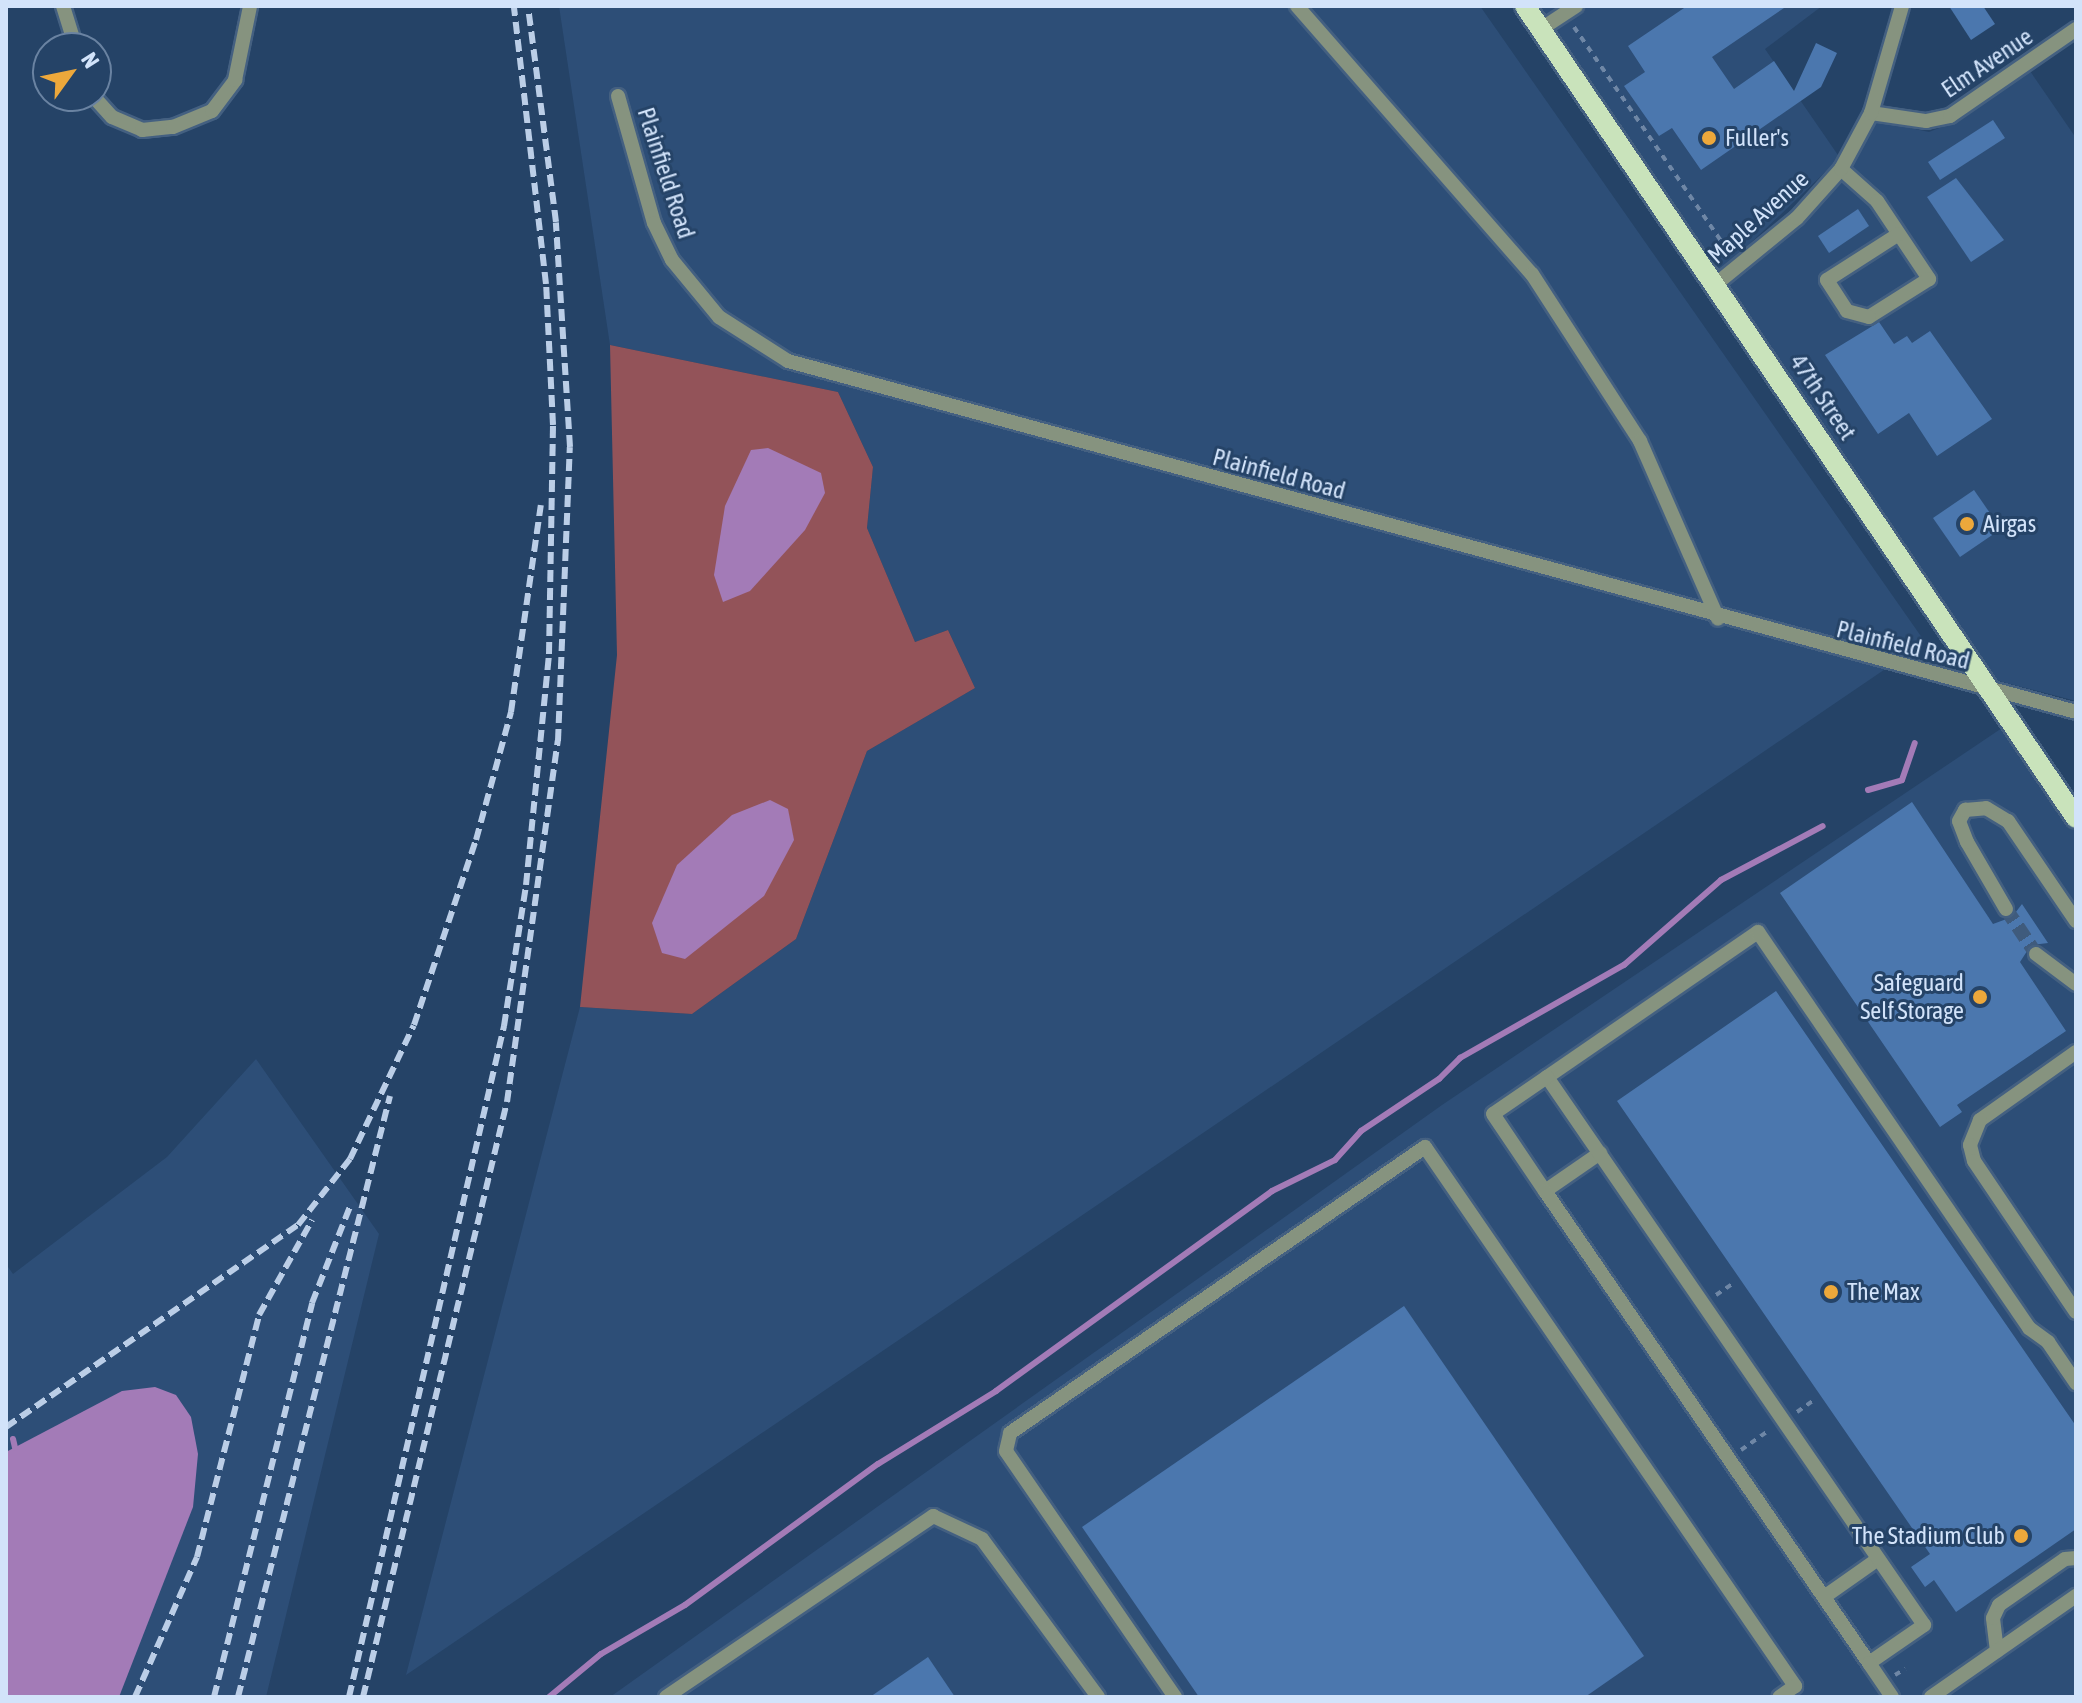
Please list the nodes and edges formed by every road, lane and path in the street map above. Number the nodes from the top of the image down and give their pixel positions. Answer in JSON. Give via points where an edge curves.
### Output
{"nodes":[{"id":1,"x":63,"y":6,"type":"edge"},
{"id":2,"x":250,"y":6,"type":"edge"},
{"id":3,"x":1297,"y":6,"type":"edge"},
{"id":4,"x":1525,"y":6,"type":"edge"},
{"id":5,"x":1902,"y":6,"type":"edge"},
{"id":6,"x":1570,"y":10,"type":"edge"},
{"id":7,"x":1541,"y":29,"type":"junction"},
{"id":8,"x":2076,"y":29,"type":"edge"},
{"id":9,"x":71,"y":32,"type":"edge"},
{"id":10,"x":618,"y":96,"type":"dead end"},
{"id":11,"x":107,"y":112,"type":"edge"},
{"id":12,"x":1871,"y":113,"type":"junction"},
{"id":13,"x":1841,"y":169,"type":"junction"},
{"id":14,"x":1899,"y":234,"type":"junction"},
{"id":15,"x":1738,"y":266,"type":"junction"},
{"id":16,"x":1716,"y":284,"type":"junction"},
{"id":17,"x":1718,"y":619,"type":"junction"},
{"id":18,"x":1989,"y":690,"type":"junction"},
{"id":19,"x":2076,"y":712,"type":"edge"},
{"id":20,"x":2076,"y":818,"type":"edge"},
{"id":21,"x":2006,"y":909,"type":"tunnel mouth"},
{"id":22,"x":2076,"y":921,"type":"edge"},
{"id":23,"x":2036,"y":954,"type":"tunnel mouth"},
{"id":24,"x":2076,"y":984,"type":"edge"},
{"id":25,"x":2076,"y":1052,"type":"edge"},
{"id":26,"x":1547,"y":1077,"type":"junction"},
{"id":27,"x":1600,"y":1153,"type":"junction"},
{"id":28,"x":1545,"y":1191,"type":"junction"},
{"id":29,"x":2076,"y":1312,"type":"edge"},
{"id":30,"x":2076,"y":1383,"type":"edge"},
{"id":31,"x":2076,"y":1558,"type":"edge"},
{"id":32,"x":1878,"y":1559,"type":"junction"},
{"id":33,"x":2076,"y":1596,"type":"edge"},
{"id":34,"x":1824,"y":1597,"type":"junction"},
{"id":35,"x":1997,"y":1651,"type":"junction"},
{"id":36,"x":1869,"y":1663,"type":"junction"},
{"id":37,"x":666,"y":1697,"type":"edge"},
{"id":38,"x":1098,"y":1697,"type":"edge"},
{"id":39,"x":1175,"y":1697,"type":"edge"},
{"id":40,"x":1779,"y":1697,"type":"edge"},
{"id":41,"x":1892,"y":1697,"type":"edge"},
{"id":42,"x":1931,"y":1697,"type":"edge"}],
"edges":[{"from":1,"to":9,"type":"street"},
{"from":2,"to":11,"type":"street","via":[[235,80],[212,111],[173,127],[142,130]]},
{"from":3,"to":17,"type":"street","via":[[1532,274],[1640,441]]},
{"from":4,"to":7,"type":"main road","name":"47th Street"},
{"from":5,"to":12,"type":"street","name":"Maple Avenue"},
{"from":6,"to":7,"type":"street"},
{"from":6,"to":15,"type":"path"},
{"from":7,"to":16,"type":"main road","name":"47th Street"},
{"from":8,"to":12,"type":"street","name":"Elm Avenue","via":[[1950,116],[1926,121]]},
{"from":10,"to":17,"type":"street","name":"Plainfield Road","via":[[654,223],[672,260],[719,317],[788,361]]},
{"from":12,"to":13,"type":"street","name":"Maple Avenue"},
{"from":13,"to":14,"type":"street","via":[[1877,201]]},
{"from":13,"to":15,"type":"street","name":"Maple Avenue","via":[[1797,218]]},
{"from":14,"to":14,"type":"street","via":[[1929,279],[1869,317],[1847,311],[1827,280]]},
{"from":15,"to":16,"type":"street","name":"Maple Avenue"},
{"from":16,"to":18,"type":"main road","name":"47th Street"},
{"from":17,"to":18,"type":"street","name":"Plainfield Road"},
{"from":18,"to":19,"type":"street","name":"Plainfield Road"},
{"from":18,"to":20,"type":"main road","name":"47th Street"},
{"from":21,"to":22,"type":"street","via":[[1967,842],[1959,821],[1965,810],[1986,808],[2008,821]]},
{"from":23,"to":24,"type":"street"},
{"from":25,"to":29,"type":"street","via":[[1980,1120],[1970,1145],[1974,1161]]},
{"from":26,"to":27,"type":"street"},
{"from":26,"to":28,"type":"street","via":[[1493,1114]]},
{"from":26,"to":30,"type":"street","via":[[1758,932],[2029,1328],[2048,1342]]},
{"from":27,"to":28,"type":"street"},
{"from":27,"to":32,"type":"street"},
{"from":28,"to":34,"type":"street"},
{"from":31,"to":35,"type":"street","via":[[2065,1559],[1999,1605],[1993,1618]]},
{"from":32,"to":34,"type":"street"},
{"from":32,"to":36,"type":"street","via":[[1924,1625]]},
{"from":33,"to":35,"type":"street"},
{"from":34,"to":36,"type":"street"},
{"from":35,"to":42,"type":"street"},
{"from":36,"to":41,"type":"street"},
{"from":37,"to":38,"type":"street","via":[[933,1516],[982,1539]]},
{"from":39,"to":40,"type":"street","via":[[1006,1451],[1010,1433],[1425,1147],[1795,1686]]}]}
